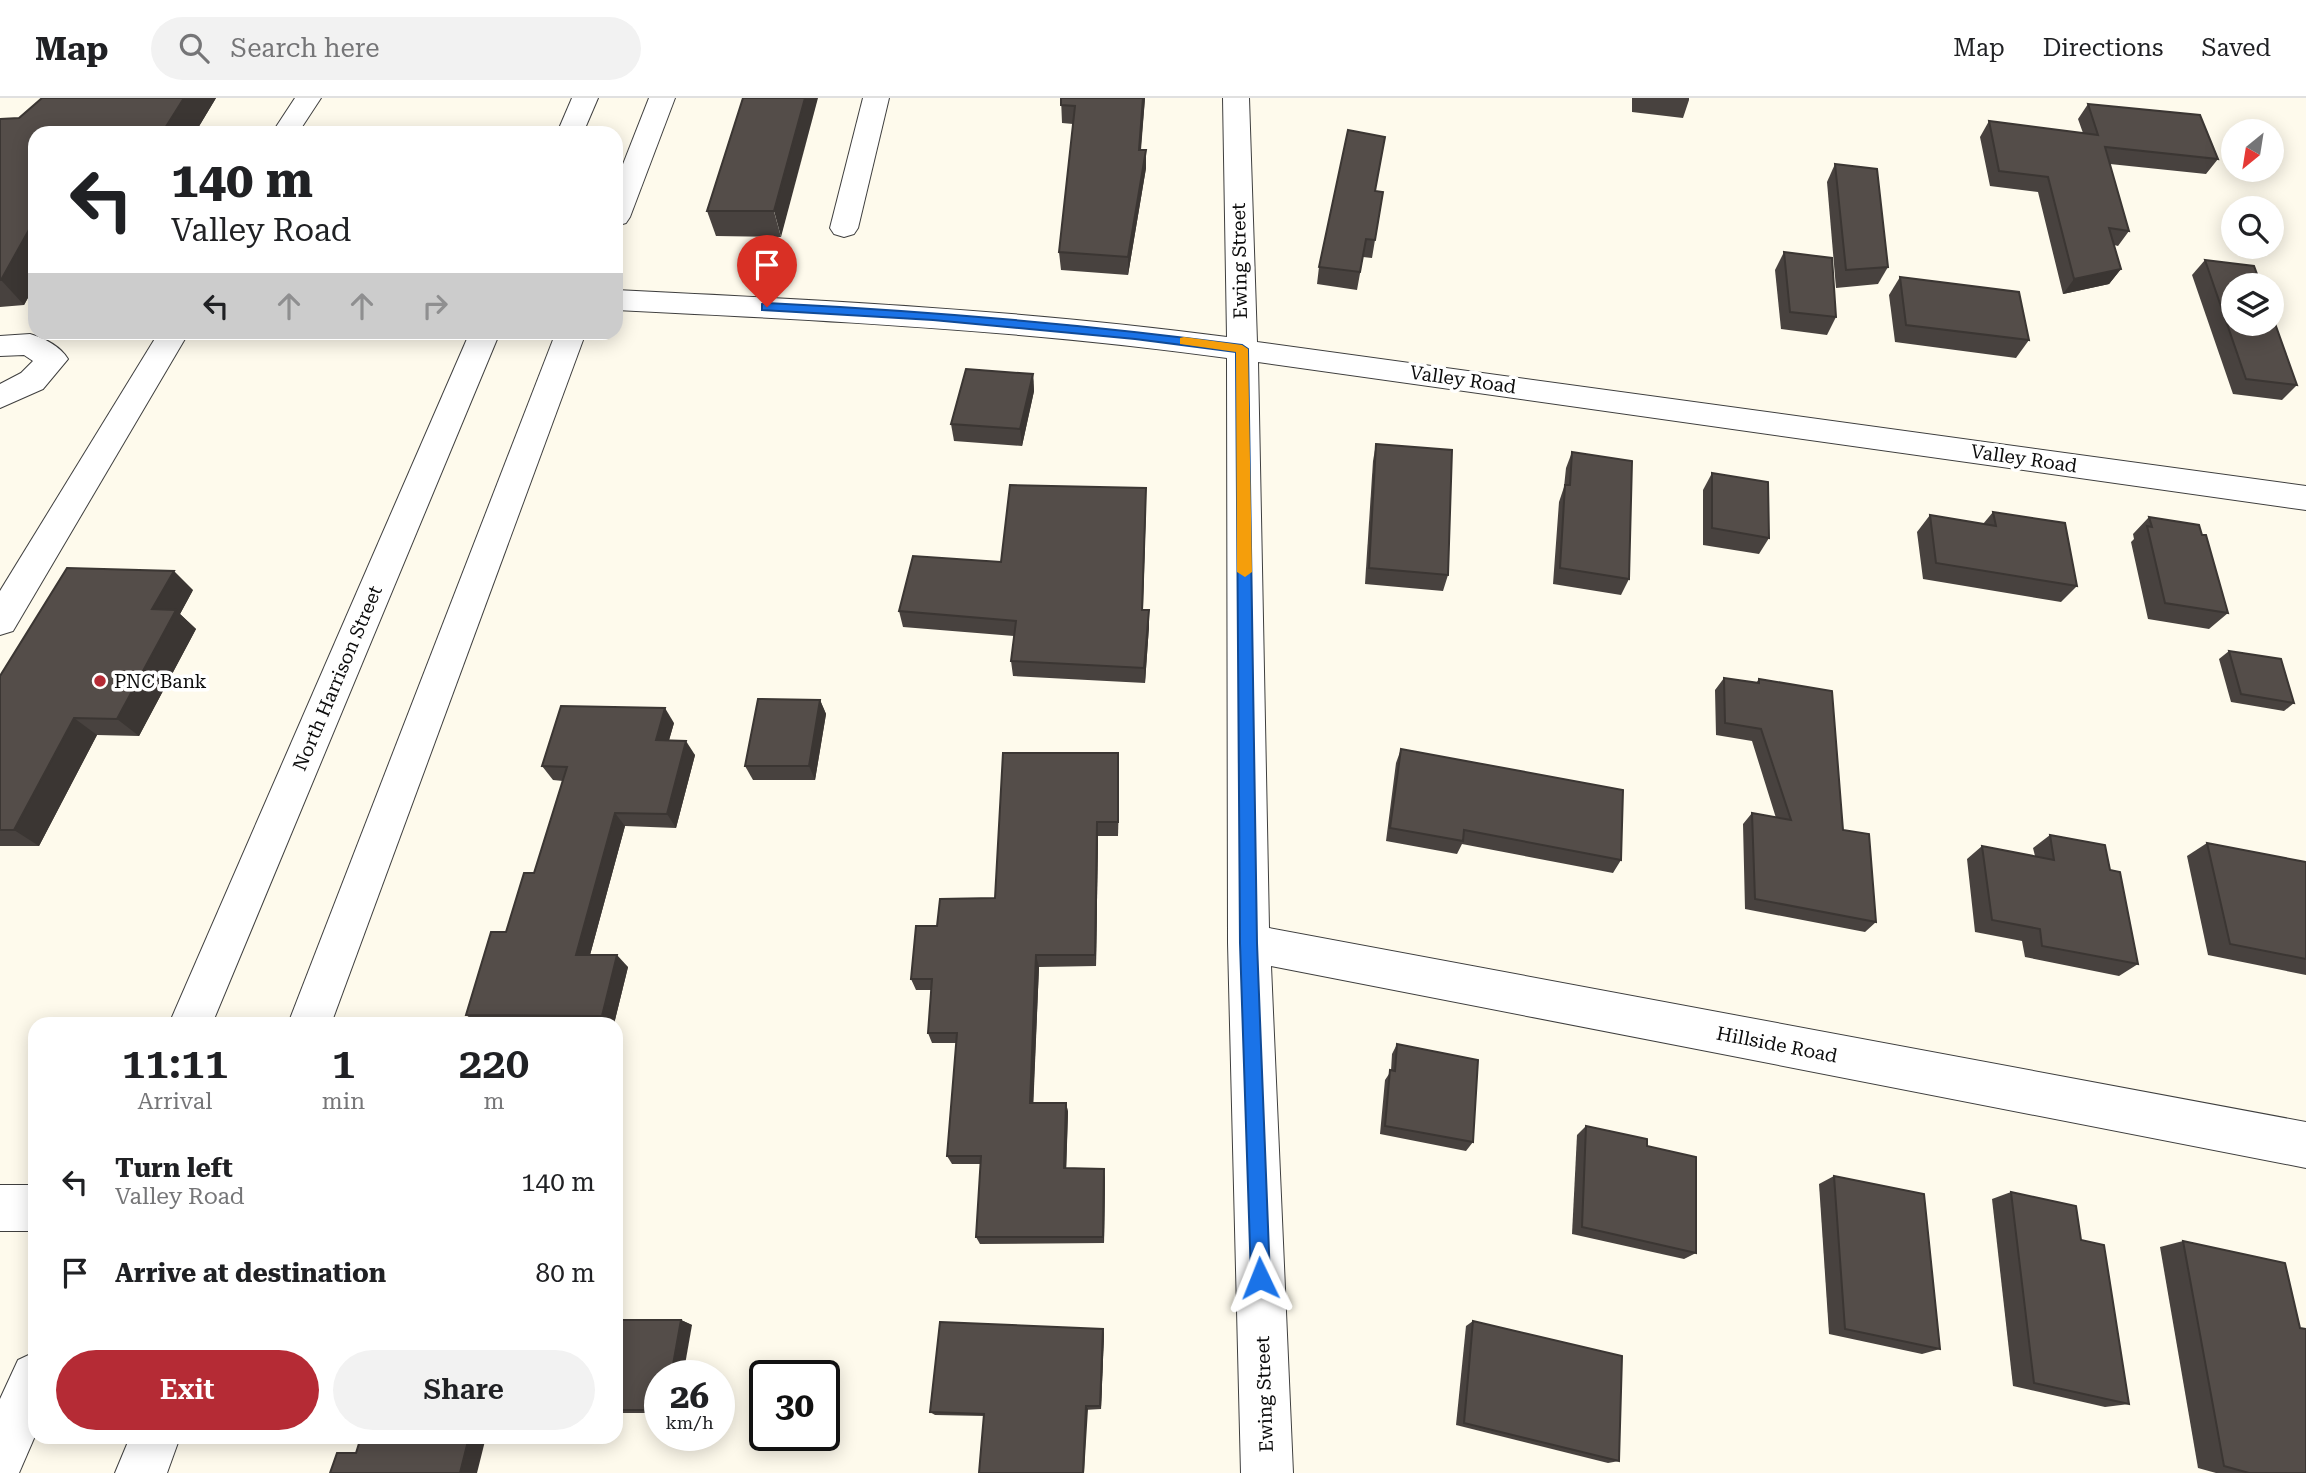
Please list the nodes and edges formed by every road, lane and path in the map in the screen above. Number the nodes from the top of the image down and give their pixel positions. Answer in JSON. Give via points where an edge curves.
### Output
{"nodes":[{"id":1,"x":308,"y":98,"type":"edge"},
{"id":2,"x":585,"y":98,"type":"edge"},
{"id":3,"x":662,"y":98,"type":"edge"},
{"id":4,"x":876,"y":98,"type":"edge"},
{"id":5,"x":1236,"y":98,"type":"edge"},
{"id":6,"x":290,"y":126,"type":"edge"},
{"id":7,"x":573,"y":126,"type":"edge"},
{"id":8,"x":623,"y":199,"type":"edge"},
{"id":9,"x":844,"y":228,"type":"dead end"},
{"id":10,"x":623,"y":300,"type":"edge"},
{"id":11,"x":169,"y":340,"type":"edge"},
{"id":12,"x":482,"y":340,"type":"edge"},
{"id":13,"x":568,"y":340,"type":"edge"},
{"id":14,"x":0,"y":345,"type":"edge"},
{"id":15,"x":1242,"y":349,"type":"junction"},
{"id":16,"x":0,"y":397,"type":"edge"},
{"id":17,"x":2306,"y":498,"type":"edge"},
{"id":18,"x":32,"y":571,"type":"junction"},
{"id":19,"x":0,"y":583,"type":"edge"},
{"id":20,"x":0,"y":621,"type":"edge"},
{"id":21,"x":1249,"y":943,"type":"junction"},
{"id":22,"x":193,"y":1017,"type":"edge"},
{"id":23,"x":312,"y":1017,"type":"edge"},
{"id":24,"x":2306,"y":1145,"type":"edge"},
{"id":25,"x":0,"y":1208,"type":"edge"},
{"id":26,"x":28,"y":1208,"type":"edge"},
{"id":27,"x":28,"y":1393,"type":"edge"},
{"id":28,"x":152,"y":1444,"type":"edge"},
{"id":29,"x":0,"y":1458,"type":"edge"},
{"id":30,"x":141,"y":1473,"type":"edge"},
{"id":31,"x":1267,"y":1473,"type":"edge"}],
"edges":[{"from":1,"to":6,"type":"street"},
{"from":2,"to":7,"type":"street"},
{"from":3,"to":8,"type":"street"},
{"from":4,"to":9,"type":"street"},
{"from":5,"to":15,"type":"street","name":"Ewing Street"},
{"from":10,"to":15,"type":"street","name":"Valley Road","via":[[933,316]]},
{"from":11,"to":18,"type":"street"},
{"from":12,"to":22,"type":"street","name":"North Harrison Street"},
{"from":13,"to":23,"type":"street"},
{"from":14,"to":16,"type":"street","via":[[30,344],[53,359],[32,381]]},
{"from":15,"to":17,"type":"street","name":"Valley Road"},
{"from":15,"to":21,"type":"street","name":"Ewing Street"},
{"from":18,"to":19,"type":"street"},
{"from":18,"to":20,"type":"street"},
{"from":21,"to":24,"type":"street","name":"Hillside Road"},
{"from":21,"to":31,"type":"street","name":"Ewing Street"},
{"from":25,"to":26,"type":"street"},
{"from":27,"to":29,"type":"street"},
{"from":28,"to":30,"type":"street"}]}
